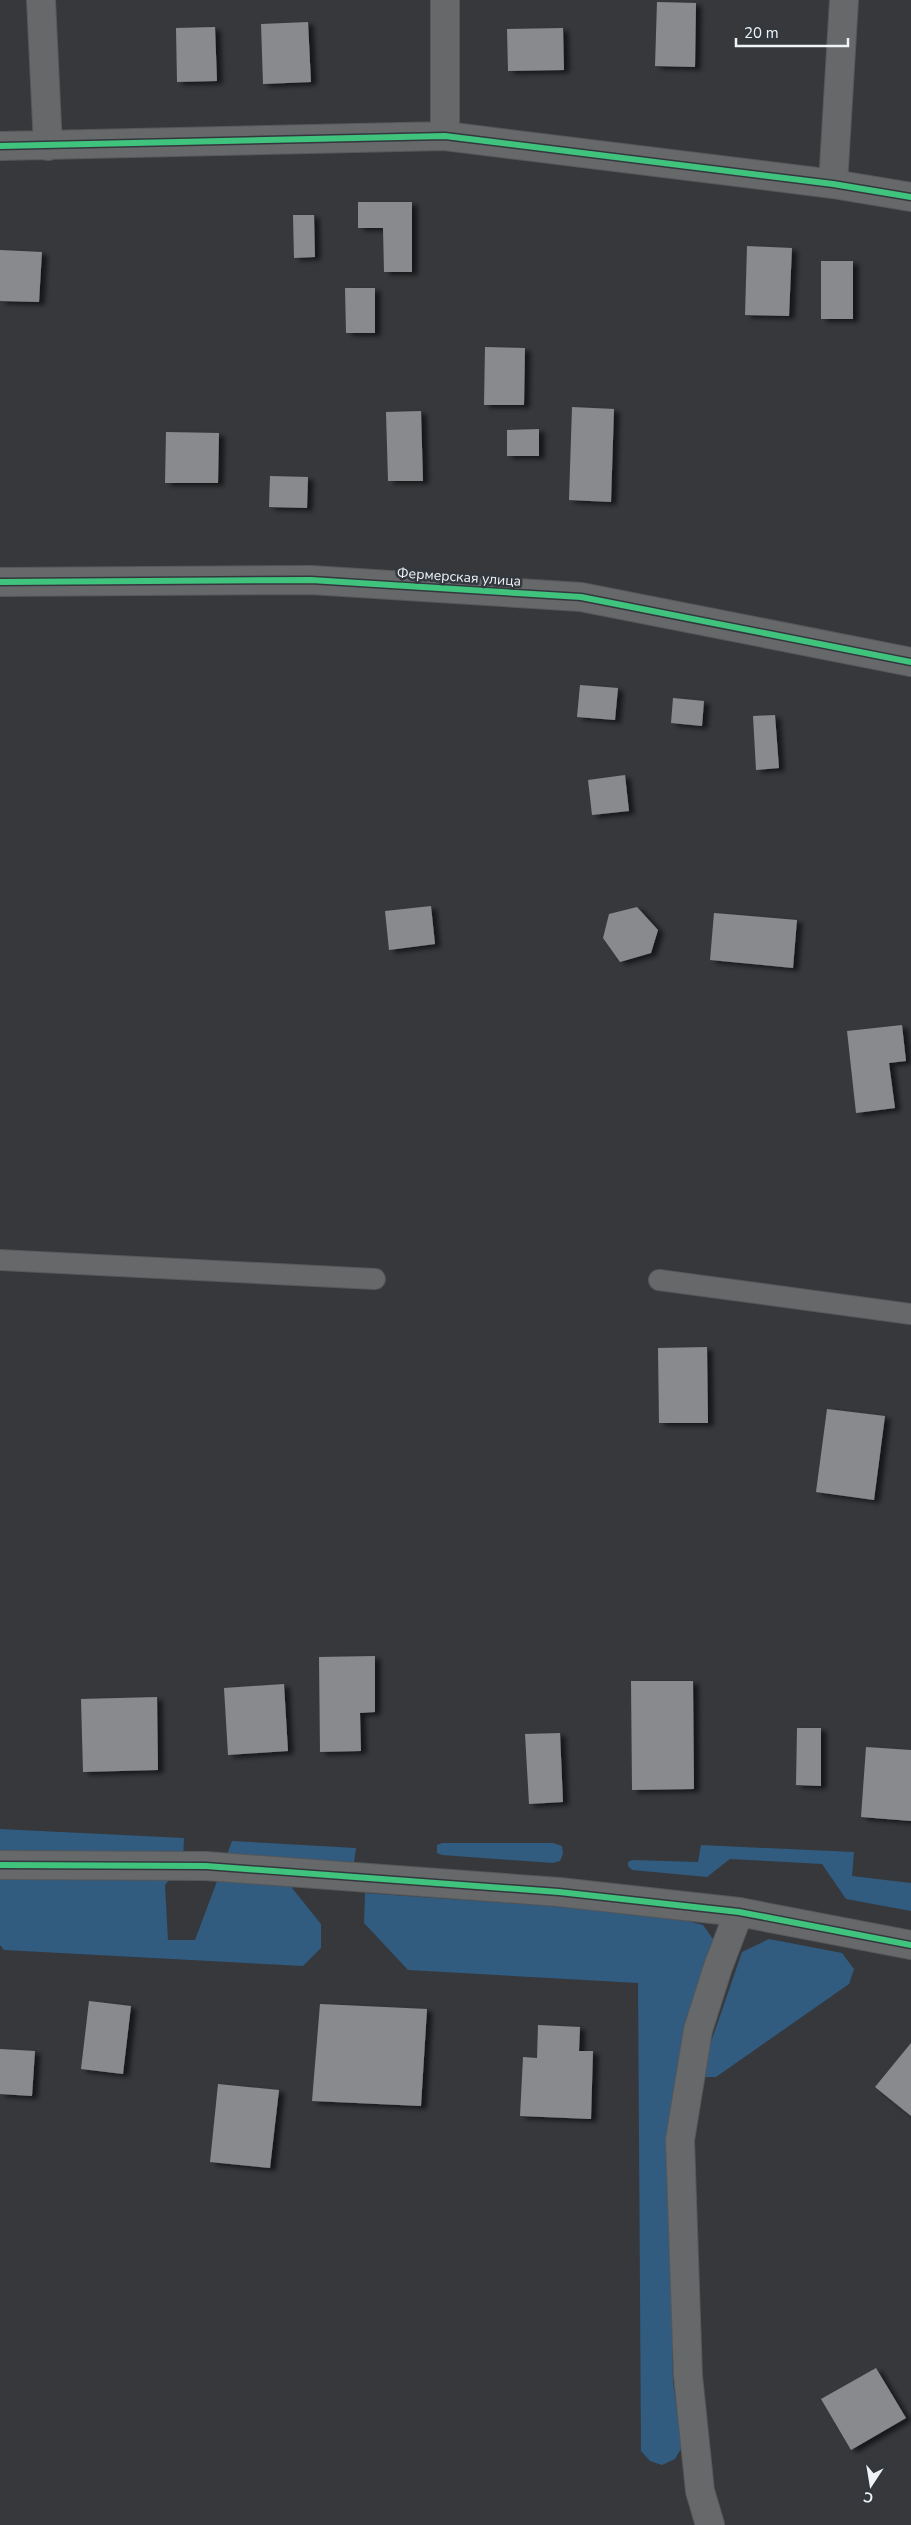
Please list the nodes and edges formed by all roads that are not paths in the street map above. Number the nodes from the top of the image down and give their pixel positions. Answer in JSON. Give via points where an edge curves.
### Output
{"nodes":[{"id":1,"x":41,"y":0,"type":"edge"},
{"id":2,"x":445,"y":0,"type":"edge"},
{"id":3,"x":844,"y":0,"type":"edge"},
{"id":4,"x":445,"y":136,"type":"junction"},
{"id":5,"x":0,"y":146,"type":"edge"},
{"id":6,"x":48,"y":146,"type":"junction"},
{"id":7,"x":833,"y":184,"type":"junction"},
{"id":8,"x":911,"y":197,"type":"edge"},
{"id":9,"x":0,"y":582,"type":"edge"},
{"id":10,"x":911,"y":662,"type":"edge"},
{"id":11,"x":0,"y":1260,"type":"edge"},
{"id":12,"x":375,"y":1280,"type":"dead end"},
{"id":13,"x":659,"y":1280,"type":"dead end"},
{"id":14,"x":911,"y":1314,"type":"edge"},
{"id":15,"x":0,"y":1865,"type":"edge"},
{"id":16,"x":739,"y":1912,"type":"junction"},
{"id":17,"x":911,"y":1945,"type":"edge"},
{"id":18,"x":710,"y":2525,"type":"edge"}],
"edges":[{"from":1,"to":6,"type":"street"},
{"from":2,"to":4,"type":"street"},
{"from":3,"to":7,"type":"street"},
{"from":4,"to":6,"type":"street"},
{"from":4,"to":7,"type":"street"},
{"from":5,"to":6,"type":"street"},
{"from":7,"to":8,"type":"street"},
{"from":9,"to":10,"type":"street","name":"Фермерская улица","via":[[311,580],[581,597]]},
{"from":11,"to":12,"type":"lane"},
{"from":13,"to":14,"type":"lane"},
{"from":15,"to":16,"type":"street","via":[[206,1866],[560,1892]]},
{"from":16,"to":17,"type":"street"},
{"from":16,"to":18,"type":"street","via":[[698,2030],[680,2140],[688,2376],[700,2491]]}]}
